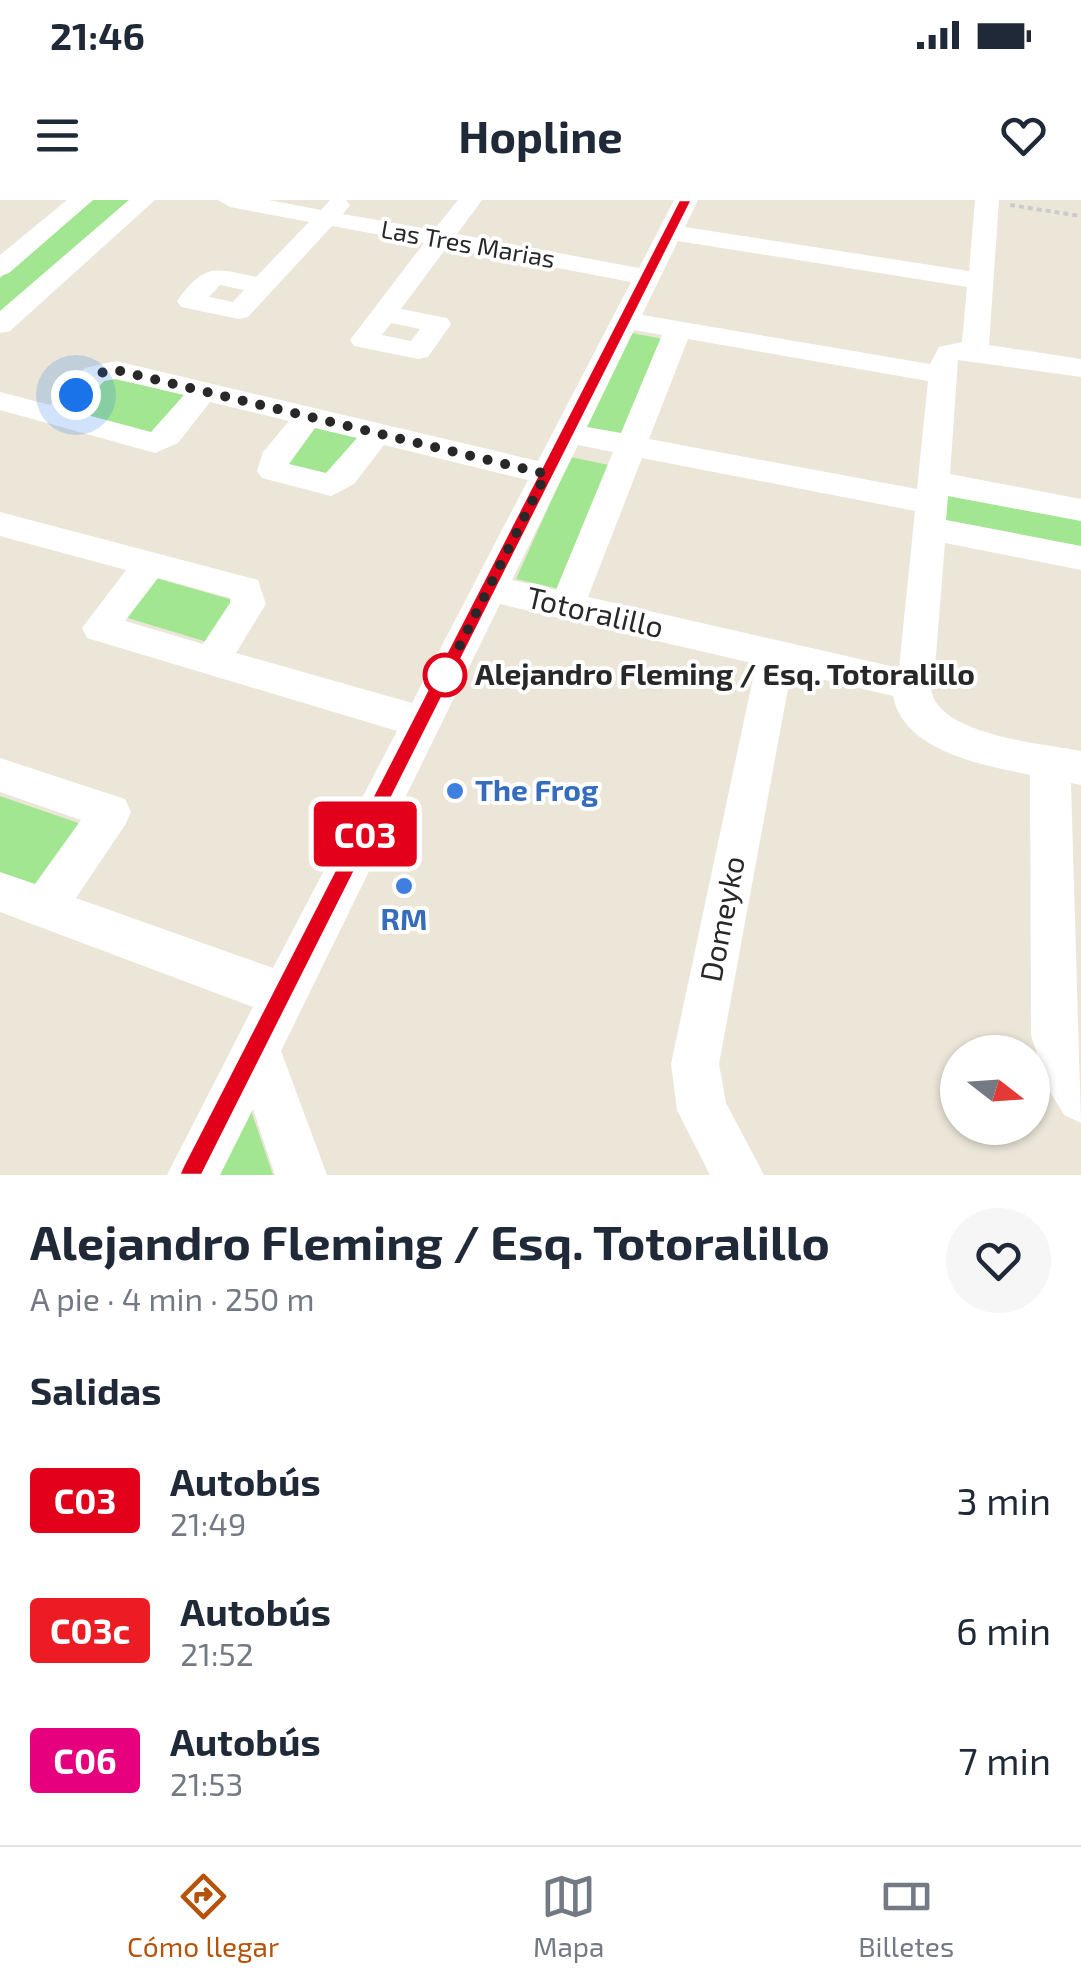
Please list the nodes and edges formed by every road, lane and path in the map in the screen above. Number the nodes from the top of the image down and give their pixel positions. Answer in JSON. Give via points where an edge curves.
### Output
{"nodes":[{"id":1,"x":81,"y":200,"type":"edge"},
{"id":2,"x":143,"y":200,"type":"edge"},
{"id":3,"x":230,"y":200,"type":"edge"},
{"id":4,"x":470,"y":200,"type":"edge"},
{"id":5,"x":686,"y":200,"type":"edge"},
{"id":6,"x":987,"y":200,"type":"edge"},
{"id":7,"x":334,"y":209,"type":"edge"},
{"id":8,"x":1081,"y":216,"type":"edge"},
{"id":9,"x":0,"y":232,"type":"edge"},
{"id":10,"x":669,"y":232,"type":"junction"},
{"id":11,"x":35,"y":239,"type":"junction"},
{"id":12,"x":440,"y":239,"type":"junction"},
{"id":13,"x":0,"y":268,"type":"edge"},
{"id":14,"x":646,"y":277,"type":"junction"},
{"id":15,"x":981,"y":281,"type":"junction"},
{"id":16,"x":262,"y":286,"type":"dead end"},
{"id":17,"x":384,"y":313,"type":"dead end"},
{"id":18,"x":624,"y":320,"type":"junction"},
{"id":19,"x":0,"y":325,"type":"edge"},
{"id":20,"x":678,"y":329,"type":"junction"},
{"id":21,"x":958,"y":359,"type":"junction"},
{"id":22,"x":1081,"y":368,"type":"edge"},
{"id":23,"x":203,"y":391,"type":"junction"},
{"id":24,"x":0,"y":401,"type":"edge"},
{"id":25,"x":56,"y":416,"type":"junction"},
{"id":26,"x":309,"y":416,"type":"junction"},
{"id":27,"x":377,"y":433,"type":"junction"},
{"id":28,"x":567,"y":433,"type":"junction"},
{"id":29,"x":631,"y":445,"type":"junction"},
{"id":30,"x":546,"y":474,"type":"junction"},
{"id":31,"x":932,"y":504,"type":"junction"},
{"id":32,"x":1081,"y":510,"type":"edge"},
{"id":33,"x":0,"y":524,"type":"edge"},
{"id":34,"x":1081,"y":558,"type":"edge"},
{"id":35,"x":150,"y":564,"type":"junction"},
{"id":36,"x":489,"y":588,"type":"junction"},
{"id":37,"x":566,"y":606,"type":"junction"},
{"id":38,"x":776,"y":654,"type":"junction"},
{"id":39,"x":211,"y":661,"type":"junction"},
{"id":40,"x":909,"y":685,"type":"junction"},
{"id":41,"x":421,"y":722,"type":"junction"},
{"id":42,"x":1065,"y":764,"type":"edge"},
{"id":43,"x":0,"y":775,"type":"edge"},
{"id":44,"x":0,"y":892,"type":"edge"},
{"id":45,"x":44,"y":908,"type":"junction"},
{"id":46,"x":284,"y":995,"type":"junction"},
{"id":47,"x":256,"y":1049,"type":"junction"},
{"id":48,"x":1081,"y":1098,"type":"edge"},
{"id":49,"x":193,"y":1175,"type":"edge"},
{"id":50,"x":301,"y":1175,"type":"edge"},
{"id":51,"x":738,"y":1175,"type":"edge"}],
"edges":[{"from":1,"to":11,"type":"street"},
{"from":2,"to":19,"type":"street"},
{"from":3,"to":7,"type":"street","name":"Las Tres Marias"},
{"from":4,"to":12,"type":"street"},
{"from":5,"to":10,"type":"street"},
{"from":6,"to":8,"type":"path"},
{"from":6,"to":15,"type":"street"},
{"from":7,"to":12,"type":"street","name":"Las Tres Marias"},
{"from":7,"to":16,"type":"street"},
{"from":9,"to":11,"type":"street"},
{"from":10,"to":14,"type":"street"},
{"from":10,"to":15,"type":"street"},
{"from":11,"to":13,"type":"street"},
{"from":12,"to":14,"type":"street","name":"Las Tres Marias"},
{"from":12,"to":17,"type":"street"},
{"from":14,"to":18,"type":"street"},
{"from":15,"to":21,"type":"street"},
{"from":18,"to":20,"type":"street"},
{"from":18,"to":28,"type":"street"},
{"from":20,"to":21,"type":"street"},
{"from":20,"to":29,"type":"street"},
{"from":21,"to":22,"type":"street"},
{"from":21,"to":31,"type":"street"},
{"from":23,"to":25,"type":"street","via":[[116,370],[95,374]]},
{"from":23,"to":25,"type":"street","via":[[155,443]]},
{"from":23,"to":26,"type":"street"},
{"from":24,"to":25,"type":"street"},
{"from":26,"to":27,"type":"street"},
{"from":26,"to":27,"type":"street","via":[[274,460],[273,471],[331,485]]},
{"from":27,"to":30,"type":"street"},
{"from":28,"to":29,"type":"street"},
{"from":28,"to":30,"type":"street"},
{"from":29,"to":31,"type":"street"},
{"from":29,"to":37,"type":"street"},
{"from":30,"to":36,"type":"street"},
{"from":31,"to":32,"type":"street"},
{"from":31,"to":34,"type":"street"},
{"from":31,"to":40,"type":"street","via":[[917,668]]},
{"from":33,"to":35,"type":"street"},
{"from":35,"to":39,"type":"street","via":[[246,589],[248,604]]},
{"from":35,"to":39,"type":"street","via":[[100,628]]},
{"from":36,"to":37,"type":"street","name":"Totoralillo"},
{"from":36,"to":41,"type":"street"},
{"from":37,"to":38,"type":"street","name":"Totoralillo"},
{"from":38,"to":40,"type":"street","name":"Totoralillo"},
{"from":38,"to":51,"type":"street","name":"Domeyko","via":[[695,1064],[702,1110]]},
{"from":39,"to":41,"type":"street"},
{"from":40,"to":42,"type":"street","via":[[912,706],[938,732]]},
{"from":41,"to":46,"type":"street"},
{"from":42,"to":48,"type":"street","via":[[1055,1035]]},
{"from":43,"to":45,"type":"street","via":[[110,812]]},
{"from":44,"to":45,"type":"street"},
{"from":45,"to":46,"type":"street"},
{"from":46,"to":47,"type":"street"},
{"from":47,"to":49,"type":"street"},
{"from":47,"to":50,"type":"street"}]}
